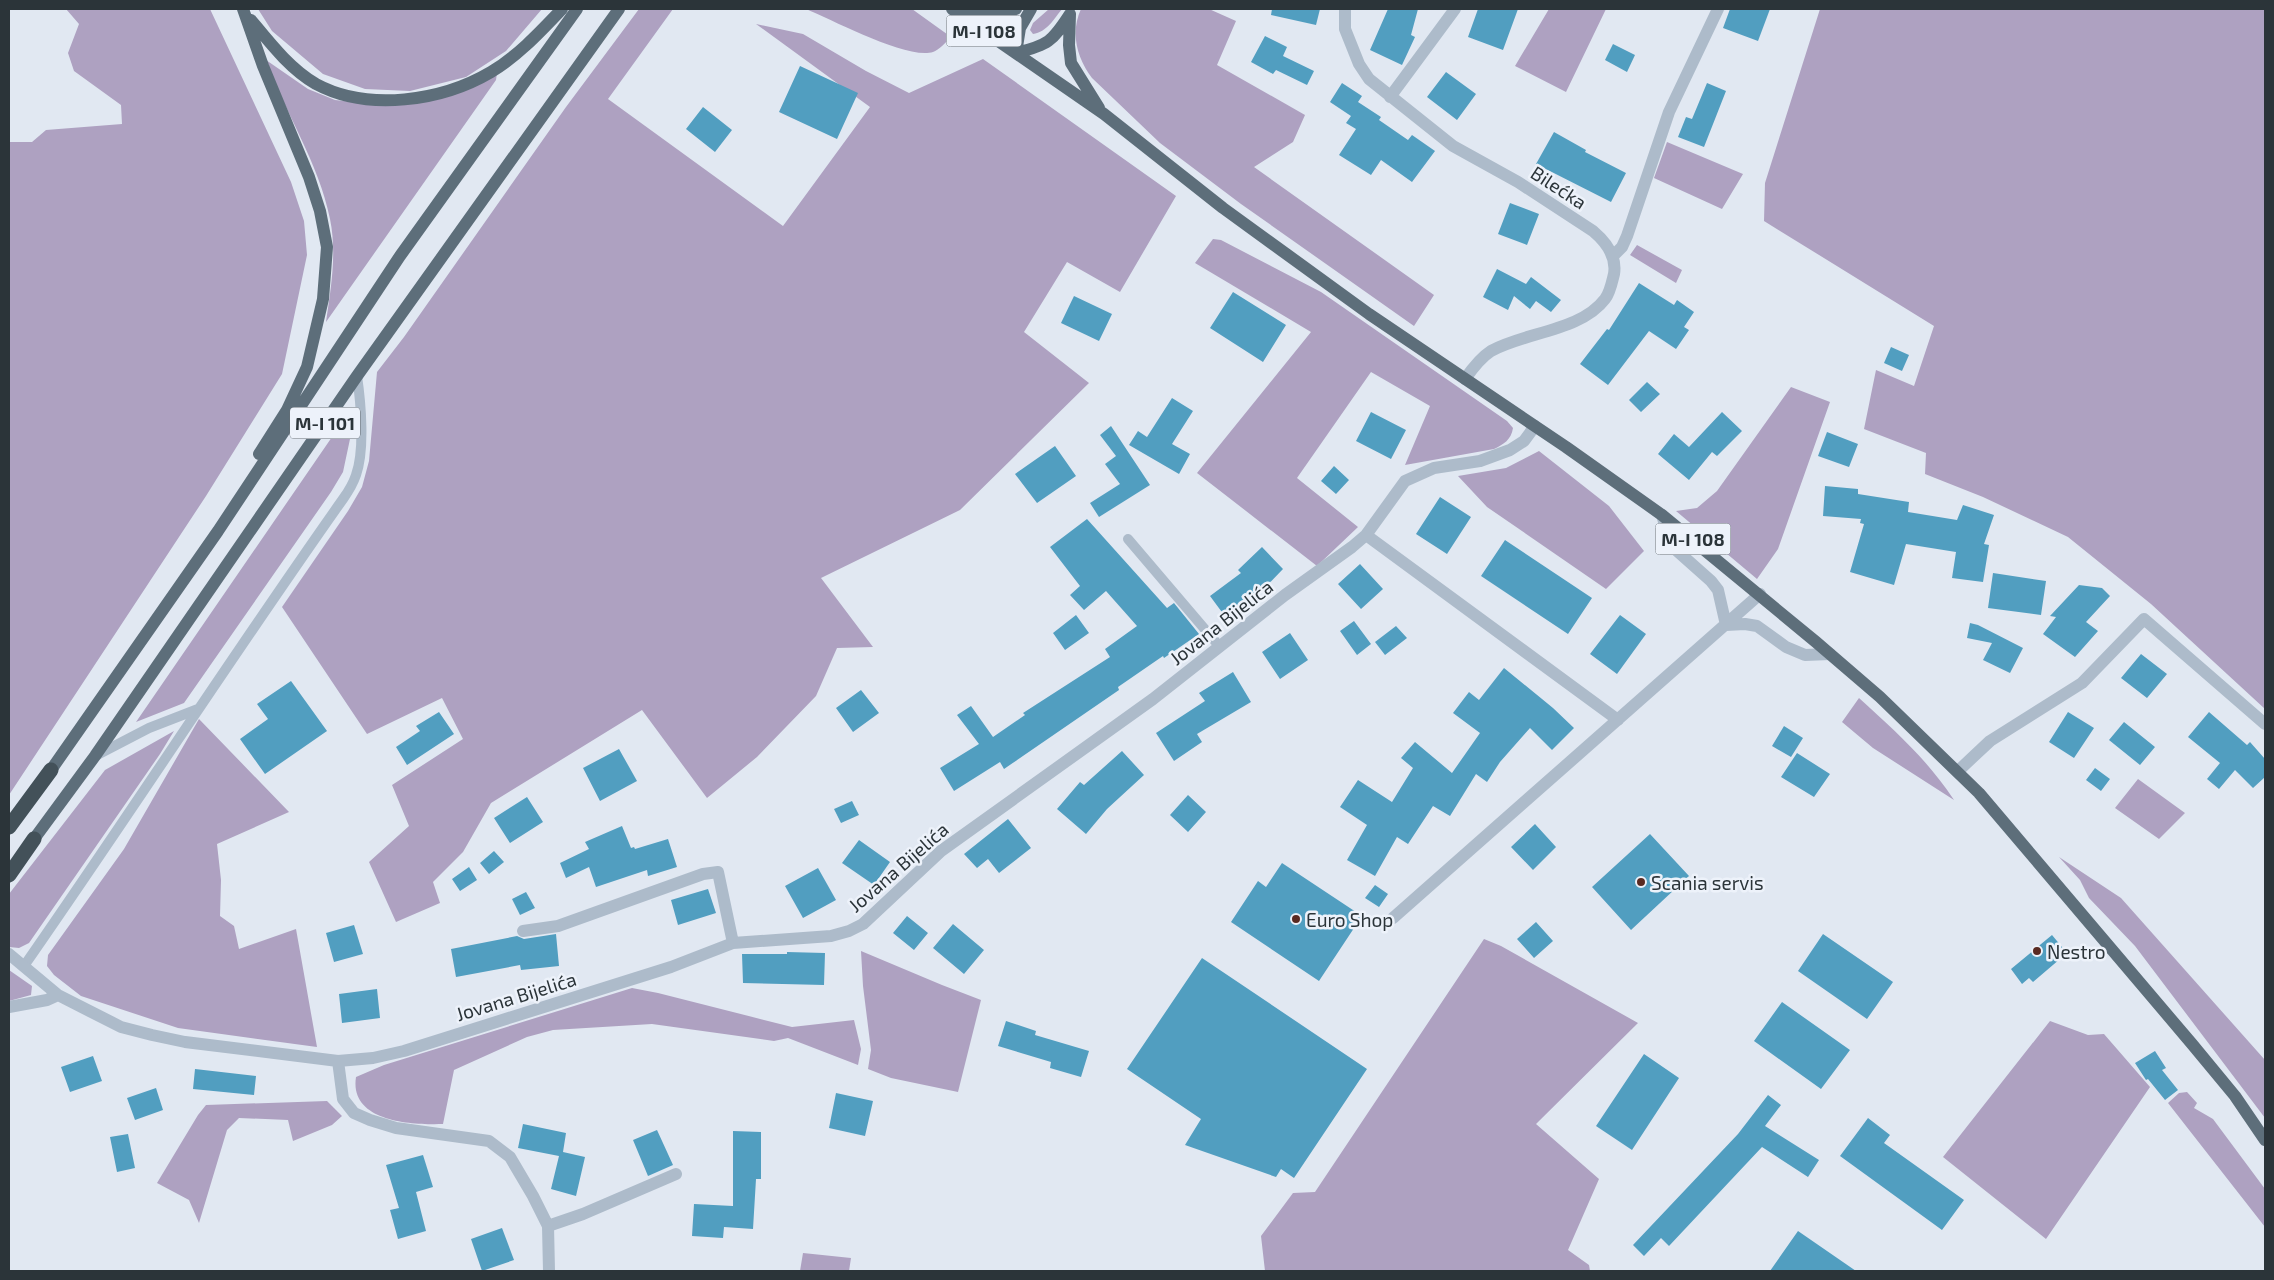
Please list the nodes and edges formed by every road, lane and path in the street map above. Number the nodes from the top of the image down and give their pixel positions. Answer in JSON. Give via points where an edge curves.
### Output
{"nodes":[{"id":1,"x":562,"y":9,"type":"edge"},
{"id":2,"x":577,"y":9,"type":"edge"},
{"id":3,"x":619,"y":9,"type":"edge"},
{"id":4,"x":952,"y":9,"type":"edge"},
{"id":5,"x":964,"y":9,"type":"edge"},
{"id":6,"x":1016,"y":9,"type":"edge"},
{"id":7,"x":1032,"y":9,"type":"edge"},
{"id":8,"x":1345,"y":9,"type":"edge"},
{"id":9,"x":1455,"y":9,"type":"edge"},
{"id":10,"x":1718,"y":9,"type":"edge"},
{"id":11,"x":244,"y":11,"type":"edge"},
{"id":12,"x":1071,"y":11,"type":"edge"},
{"id":13,"x":1016,"y":53,"type":"junction"},
{"id":14,"x":1390,"y":98,"type":"junction"},
{"id":15,"x":1104,"y":114,"type":"junction"},
{"id":16,"x":1613,"y":256,"type":"junction"},
{"id":17,"x":357,"y":376,"type":"junction"},
{"id":18,"x":1465,"y":379,"type":"junction"},
{"id":19,"x":1535,"y":426,"type":"junction"},
{"id":20,"x":1662,"y":515,"type":"junction"},
{"id":21,"x":218,"y":531,"type":"junction"},
{"id":22,"x":1366,"y":536,"type":"junction"},
{"id":23,"x":1128,"y":539,"type":"dead end"},
{"id":24,"x":1760,"y":594,"type":"junction"},
{"id":25,"x":1726,"y":625,"type":"junction"},
{"id":26,"x":1220,"y":647,"type":"junction"},
{"id":27,"x":1830,"y":654,"type":"junction"},
{"id":28,"x":198,"y":709,"type":"junction"},
{"id":29,"x":1618,"y":720,"type":"junction"},
{"id":30,"x":2265,"y":724,"type":"edge"},
{"id":31,"x":95,"y":756,"type":"junction"},
{"id":32,"x":51,"y":770,"type":"joint"},
{"id":33,"x":1958,"y":771,"type":"junction"},
{"id":34,"x":9,"y":827,"type":"edge"},
{"id":35,"x":34,"y":839,"type":"joint"},
{"id":36,"x":9,"y":875,"type":"edge"},
{"id":37,"x":1393,"y":918,"type":"dead end"},
{"id":38,"x":523,"y":930,"type":"dead end"},
{"id":39,"x":733,"y":943,"type":"junction"},
{"id":40,"x":9,"y":954,"type":"edge"},
{"id":41,"x":24,"y":966,"type":"junction"},
{"id":42,"x":58,"y":995,"type":"junction"},
{"id":43,"x":9,"y":1007,"type":"edge"},
{"id":44,"x":338,"y":1061,"type":"junction"},
{"id":45,"x":2265,"y":1140,"type":"edge"},
{"id":46,"x":676,"y":1174,"type":"dead end"},
{"id":47,"x":548,"y":1226,"type":"junction"},
{"id":48,"x":549,"y":1271,"type":"edge"}],
"edges":[{"from":1,"to":11,"type":"main road","via":[[491,72],[430,96],[385,101],[333,92],[314,83],[278,52]]},
{"from":2,"to":21,"type":"main road","number":"M-I 101","via":[[400,256]]},
{"from":3,"to":17,"type":"main road","number":"M-I 101"},
{"from":4,"to":13,"type":"main road","number":"M-I 108"},
{"from":5,"to":6,"type":"main road","via":[[996,14]]},
{"from":7,"to":13,"type":"main road","via":[[1020,28]]},
{"from":8,"to":14,"type":"street","name":"Bilećka","via":[[1345,29],[1359,64],[1369,79]]},
{"from":9,"to":14,"type":"street"},
{"from":10,"to":16,"type":"street","via":[[1669,112],[1627,236]]},
{"from":11,"to":21,"type":"main road","via":[[309,177],[325,232],[326,263],[316,334],[302,380]]},
{"from":12,"to":13,"type":"main road","via":[[1051,41]]},
{"from":12,"to":15,"type":"main road","via":[[1071,63]]},
{"from":13,"to":15,"type":"main road","number":"M-I 108"},
{"from":14,"to":16,"type":"street","name":"Bilećka","via":[[1453,146],[1518,182],[1593,231]]},
{"from":15,"to":18,"type":"main road","number":"M-I 108","via":[[1231,214],[1368,314]]},
{"from":16,"to":18,"type":"street","via":[[1610,291],[1599,306],[1572,323],[1515,340],[1490,352]]},
{"from":17,"to":28,"type":"lane","via":[[362,406],[356,476]]},
{"from":17,"to":31,"type":"main road","number":"M-I 101"},
{"from":18,"to":19,"type":"main road","number":"M-I 108"},
{"from":19,"to":20,"type":"main road","number":"M-I 108"},
{"from":19,"to":22,"type":"street","name":"Jovana Bijelića","via":[[1524,441],[1510,450],[1480,461],[1434,468],[1405,481]]},
{"from":20,"to":24,"type":"main road","number":"M-I 108"},
{"from":20,"to":25,"type":"street","via":[[1675,549],[1718,590]]},
{"from":21,"to":32,"type":"main road","number":"M-I 101"},
{"from":22,"to":26,"type":"street","name":"Jovana Bijelića"},
{"from":22,"to":29,"type":"street"},
{"from":23,"to":26,"type":"lane"},
{"from":24,"to":25,"type":"street"},
{"from":24,"to":27,"type":"main road","number":"M-I 108"},
{"from":25,"to":27,"type":"street","via":[[1757,626],[1786,647],[1805,655]]},
{"from":25,"to":29,"type":"street"},
{"from":26,"to":39,"type":"street","name":"Jovana Bijelića","via":[[941,851],[863,924],[831,936]]},
{"from":27,"to":33,"type":"main road","number":"M-I 108"},
{"from":28,"to":31,"type":"lane","via":[[149,728]]},
{"from":28,"to":41,"type":"lane"},
{"from":29,"to":37,"type":"street"},
{"from":30,"to":33,"type":"street","via":[[2144,619],[2082,683],[1990,741]]},
{"from":31,"to":35,"type":"main road","number":"M-I 101"},
{"from":32,"to":34,"type":"highway","number":"M-I 101"},
{"from":33,"to":45,"type":"main road","number":"M-I 108","via":[[2072,900],[2192,1044],[2235,1096]]},
{"from":35,"to":36,"type":"highway","number":"M-I 101"},
{"from":38,"to":39,"type":"street","via":[[558,926],[703,874],[718,872]]},
{"from":39,"to":44,"type":"street","name":"Jovana Bijelića","via":[[672,967],[404,1051]]},
{"from":40,"to":41,"type":"street","name":"Jovana Bijelića"},
{"from":41,"to":42,"type":"street","name":"Jovana Bijelića"},
{"from":42,"to":43,"type":"street"},
{"from":42,"to":44,"type":"street","name":"Jovana Bijelića","via":[[122,1027],[152,1035]]},
{"from":44,"to":47,"type":"street","via":[[342,1099],[354,1113],[396,1128],[489,1141],[498,1146],[510,1157]]},
{"from":46,"to":47,"type":"street"},
{"from":47,"to":48,"type":"street"}]}
